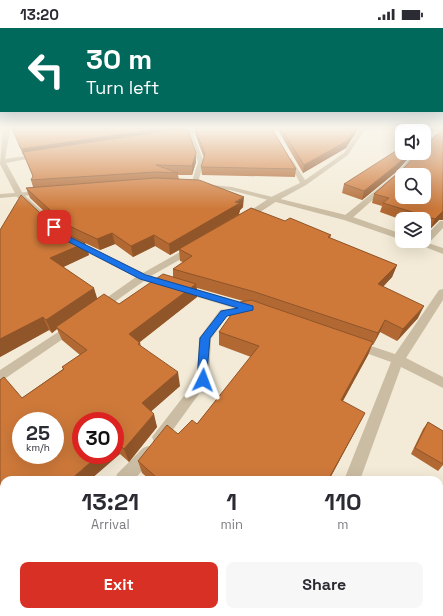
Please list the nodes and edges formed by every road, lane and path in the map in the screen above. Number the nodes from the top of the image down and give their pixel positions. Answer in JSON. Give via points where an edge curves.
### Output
{"nodes":[{"id":1,"x":46,"y":154,"type":"edge"},
{"id":2,"x":198,"y":154,"type":"edge"},
{"id":3,"x":287,"y":154,"type":"edge"},
{"id":4,"x":345,"y":154,"type":"edge"},
{"id":5,"x":412,"y":160,"type":"edge"},
{"id":6,"x":1,"y":162,"type":"edge"},
{"id":7,"x":304,"y":184,"type":"junction"},
{"id":8,"x":50,"y":192,"type":"edge"},
{"id":9,"x":20,"y":194,"type":"junction"},
{"id":10,"x":0,"y":196,"type":"edge"},
{"id":11,"x":274,"y":199,"type":"junction"},
{"id":12,"x":347,"y":218,"type":"junction"},
{"id":13,"x":443,"y":222,"type":"edge"},
{"id":14,"x":236,"y":223,"type":"edge"},
{"id":15,"x":54,"y":227,"type":"edge"},
{"id":16,"x":431,"y":232,"type":"edge"},
{"id":17,"x":395,"y":235,"type":"edge"},
{"id":18,"x":65,"y":238,"type":"edge"},
{"id":19,"x":200,"y":244,"type":"edge"},
{"id":20,"x":431,"y":246,"type":"edge"},
{"id":21,"x":443,"y":251,"type":"edge"},
{"id":22,"x":143,"y":277,"type":"junction"},
{"id":23,"x":443,"y":292,"type":"edge"},
{"id":24,"x":91,"y":313,"type":"edge"},
{"id":25,"x":78,"y":322,"type":"edge"},
{"id":26,"x":346,"y":342,"type":"edge"},
{"id":27,"x":398,"y":360,"type":"junction"},
{"id":28,"x":0,"y":377,"type":"edge"},
{"id":29,"x":443,"y":383,"type":"edge"},
{"id":30,"x":126,"y":476,"type":"edge"},
{"id":31,"x":354,"y":476,"type":"edge"}],
"edges":[{"from":1,"to":6,"type":"street"},
{"from":2,"to":11,"type":"street","via":[[201,162],[190,185],[230,188]]},
{"from":3,"to":7,"type":"street"},
{"from":4,"to":7,"type":"street"},
{"from":5,"to":12,"type":"street"},
{"from":6,"to":9,"type":"street"},
{"from":7,"to":11,"type":"street"},
{"from":8,"to":9,"type":"street"},
{"from":9,"to":10,"type":"street"},
{"from":9,"to":15,"type":"street"},
{"from":11,"to":12,"type":"street"},
{"from":11,"to":14,"type":"street"},
{"from":12,"to":17,"type":"street"},
{"from":13,"to":16,"type":"street"},
{"from":18,"to":22,"type":"street"},
{"from":19,"to":22,"type":"street"},
{"from":20,"to":21,"type":"street"},
{"from":22,"to":24,"type":"street"},
{"from":22,"to":30,"type":"street","via":[[254,310],[224,313],[205,338],[203,380],[138,465]]},
{"from":23,"to":27,"type":"street"},
{"from":25,"to":28,"type":"street"},
{"from":26,"to":27,"type":"street"},
{"from":27,"to":29,"type":"street"},
{"from":27,"to":31,"type":"street"}]}
